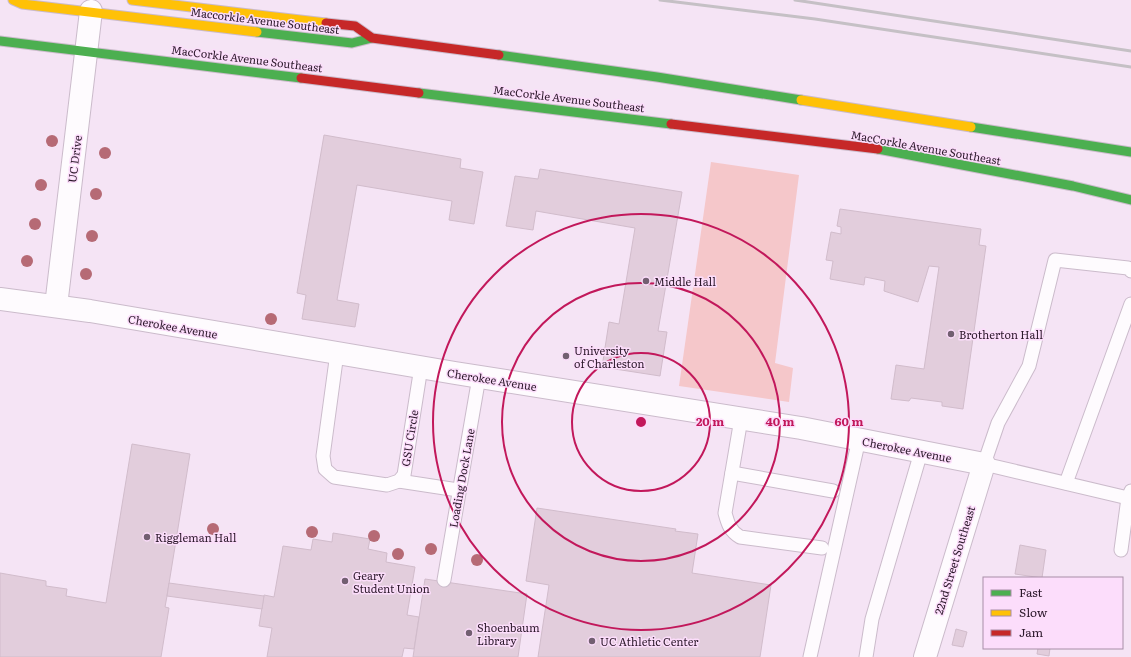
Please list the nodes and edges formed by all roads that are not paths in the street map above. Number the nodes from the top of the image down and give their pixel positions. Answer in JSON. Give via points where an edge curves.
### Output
{"nodes":[{"id":1,"x":13,"y":0,"type":"edge"},
{"id":2,"x":132,"y":0,"type":"edge"},
{"id":3,"x":91,"y":11,"type":"junction"},
{"id":4,"x":372,"y":38,"type":"junction"},
{"id":5,"x":0,"y":41,"type":"edge"},
{"id":6,"x":87,"y":51,"type":"junction"},
{"id":7,"x":1131,"y":152,"type":"edge"},
{"id":8,"x":1131,"y":200,"type":"edge"},
{"id":9,"x":1131,"y":271,"type":"edge"},
{"id":10,"x":0,"y":299,"type":"edge"},
{"id":11,"x":1131,"y":304,"type":"edge"},
{"id":12,"x":56,"y":306,"type":"junction"},
{"id":13,"x":337,"y":353,"type":"junction"},
{"id":14,"x":421,"y":367,"type":"junction"},
{"id":15,"x":479,"y":377,"type":"junction"},
{"id":16,"x":741,"y":419,"type":"junction"},
{"id":17,"x":859,"y":439,"type":"junction"},
{"id":18,"x":921,"y":452,"type":"junction"},
{"id":19,"x":984,"y":464,"type":"junction"},
{"id":20,"x":732,"y":473,"type":"junction"},
{"id":21,"x":399,"y":481,"type":"junction"},
{"id":22,"x":1066,"y":484,"type":"junction"},
{"id":23,"x":458,"y":490,"type":"junction"},
{"id":24,"x":833,"y":491,"type":"dead end"},
{"id":25,"x":1130,"y":494,"type":"edge"},
{"id":26,"x":822,"y":548,"type":"dead end"},
{"id":27,"x":1121,"y":550,"type":"dead end"},
{"id":28,"x":444,"y":580,"type":"dead end"},
{"id":29,"x":810,"y":657,"type":"edge"},
{"id":30,"x":866,"y":657,"type":"edge"},
{"id":31,"x":925,"y":657,"type":"edge"}],
"edges":[{"from":1,"to":3,"type":"main road","name":"Maccorkle Avenue Southeast","via":[[22,4]]},
{"from":2,"to":4,"type":"main road","name":"MacCorkle Avenue Southeast","via":[[355,26]]},
{"from":3,"to":4,"type":"main road","name":"Maccorkle Avenue Southeast","via":[[352,43]]},
{"from":3,"to":6,"type":"street","name":"UC Drive"},
{"from":4,"to":7,"type":"main road","name":"MacCorkle Avenue Southeast","via":[[657,77]]},
{"from":5,"to":6,"type":"main road","name":"MacCorkle Avenue Southeast"},
{"from":6,"to":8,"type":"main road","name":"MacCorkle Avenue Southeast","via":[[894,151]]},
{"from":6,"to":12,"type":"street","name":"UC Drive"},
{"from":9,"to":19,"type":"lane","via":[[1128,268],[1055,260],[1029,366],[998,423]]},
{"from":10,"to":12,"type":"street","name":"Cherokee Avenue"},
{"from":11,"to":22,"type":"lane"},
{"from":12,"to":13,"type":"street","name":"Cherokee Avenue"},
{"from":13,"to":14,"type":"street","name":"Cherokee Avenue"},
{"from":13,"to":21,"type":"lane","name":"GSU Circle","via":[[323,456],[326,469],[334,477],[387,485]]},
{"from":14,"to":15,"type":"street","name":"Cherokee Avenue"},
{"from":14,"to":21,"type":"lane","name":"GSU Circle","via":[[404,475]]},
{"from":15,"to":16,"type":"street","name":"Cherokee Avenue"},
{"from":15,"to":23,"type":"lane","name":"Loading Dock Lane"},
{"from":16,"to":17,"type":"street","name":"Cherokee Avenue"},
{"from":16,"to":20,"type":"lane"},
{"from":17,"to":18,"type":"street","name":"Cherokee Avenue"},
{"from":17,"to":29,"type":"lane"},
{"from":18,"to":19,"type":"street","name":"Cherokee Avenue"},
{"from":18,"to":30,"type":"lane","via":[[872,619]]},
{"from":19,"to":22,"type":"lane"},
{"from":19,"to":31,"type":"street","name":"22nd Street Southeast"},
{"from":20,"to":24,"type":"lane"},
{"from":20,"to":26,"type":"lane","via":[[725,513],[733,533],[740,537]]},
{"from":21,"to":23,"type":"lane"},
{"from":22,"to":25,"type":"lane"},
{"from":23,"to":28,"type":"lane","name":"Loading Dock Lane"},
{"from":25,"to":27,"type":"lane"}]}
